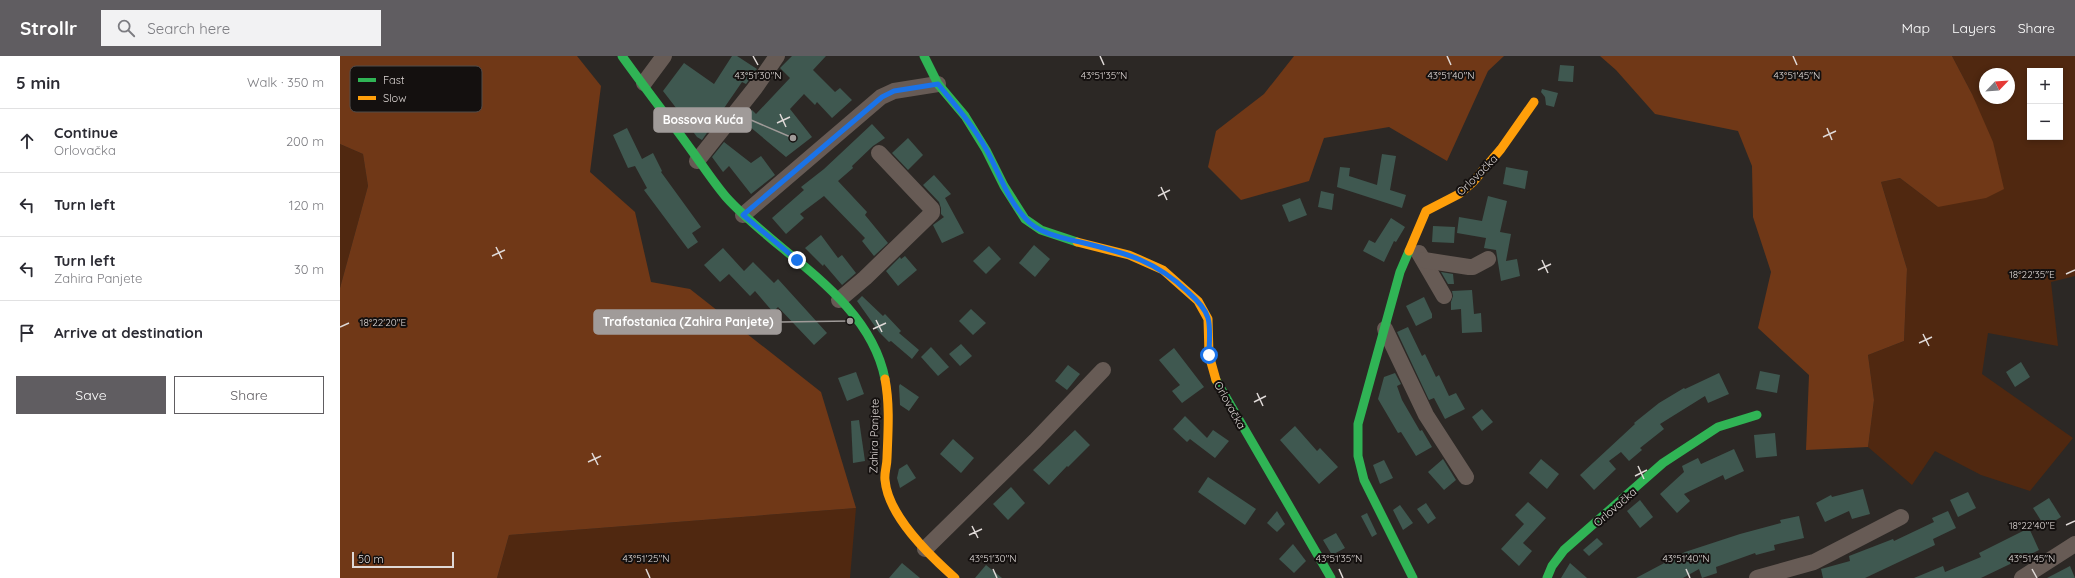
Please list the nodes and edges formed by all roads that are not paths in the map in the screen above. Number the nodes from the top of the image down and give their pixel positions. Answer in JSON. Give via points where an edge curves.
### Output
{"nodes":[{"id":1,"x":622,"y":56,"type":"edge"},
{"id":2,"x":664,"y":56,"type":"edge"},
{"id":3,"x":777,"y":56,"type":"edge"},
{"id":4,"x":924,"y":56,"type":"edge"},
{"id":5,"x":644,"y":83,"type":"junction"},
{"id":6,"x":938,"y":84,"type":"junction"},
{"id":7,"x":1534,"y":102,"type":"dead end"},
{"id":8,"x":879,"y":153,"type":"dead end"},
{"id":9,"x":697,"y":161,"type":"junction"},
{"id":10,"x":743,"y":215,"type":"junction"},
{"id":11,"x":1413,"y":244,"type":"junction"},
{"id":12,"x":1488,"y":259,"type":"dead end"},
{"id":13,"x":1424,"y":260,"type":"junction"},
{"id":14,"x":1444,"y":296,"type":"dead end"},
{"id":15,"x":839,"y":300,"type":"junction"},
{"id":16,"x":1385,"y":329,"type":"junction"},
{"id":17,"x":1103,"y":370,"type":"dead end"},
{"id":18,"x":1757,"y":415,"type":"dead end"},
{"id":19,"x":1466,"y":477,"type":"dead end"},
{"id":20,"x":1901,"y":517,"type":"dead end"},
{"id":21,"x":2075,"y":544,"type":"edge"},
{"id":22,"x":925,"y":549,"type":"junction"},
{"id":23,"x":1762,"y":577,"type":"edge"},
{"id":24,"x":955,"y":578,"type":"edge"},
{"id":25,"x":1331,"y":578,"type":"edge"},
{"id":26,"x":1413,"y":578,"type":"edge"},
{"id":27,"x":1547,"y":578,"type":"edge"},
{"id":28,"x":2022,"y":578,"type":"edge"}],
"edges":[{"from":1,"to":5,"type":"street","name":"Zahira Panjete"},
{"from":2,"to":5,"type":"street"},
{"from":3,"to":9,"type":"street"},
{"from":4,"to":6,"type":"street","name":"Orlovačka"},
{"from":5,"to":9,"type":"street","name":"Zahira Panjete"},
{"from":6,"to":10,"type":"street","via":[[894,91],[882,97]]},
{"from":6,"to":25,"type":"street","name":"Orlovačka","via":[[965,116],[1025,219],[1041,230],[1062,238],[1129,254],[1163,270],[1198,301],[1208,319],[1209,355],[1216,382]]},
{"from":7,"to":11,"type":"street","name":"Orlovačka","via":[[1495,158],[1463,191],[1426,211]]},
{"from":8,"to":15,"type":"street","via":[[932,213]]},
{"from":9,"to":10,"type":"street","name":"Zahira Panjete"},
{"from":10,"to":15,"type":"street","name":"Zahira Panjete","via":[[797,260]]},
{"from":11,"to":13,"type":"street"},
{"from":11,"to":16,"type":"street","name":"Orlovačka","via":[[1400,272]]},
{"from":12,"to":13,"type":"street","via":[[1473,267]]},
{"from":13,"to":14,"type":"street"},
{"from":15,"to":22,"type":"street","name":"Zahira Panjete","via":[[867,335],[880,363],[888,401],[885,481],[889,497]]},
{"from":16,"to":19,"type":"street","via":[[1426,415]]},
{"from":16,"to":26,"type":"street","name":"Orlovačka","via":[[1358,424],[1358,456],[1364,480]]},
{"from":17,"to":22,"type":"street"},
{"from":18,"to":27,"type":"street","name":"Orlovačka","via":[[1718,428],[1664,463],[1564,550]]},
{"from":20,"to":23,"type":"street","via":[[1814,562]]},
{"from":21,"to":28,"type":"street"},
{"from":22,"to":24,"type":"street","name":"Zahira Panjete"}]}
